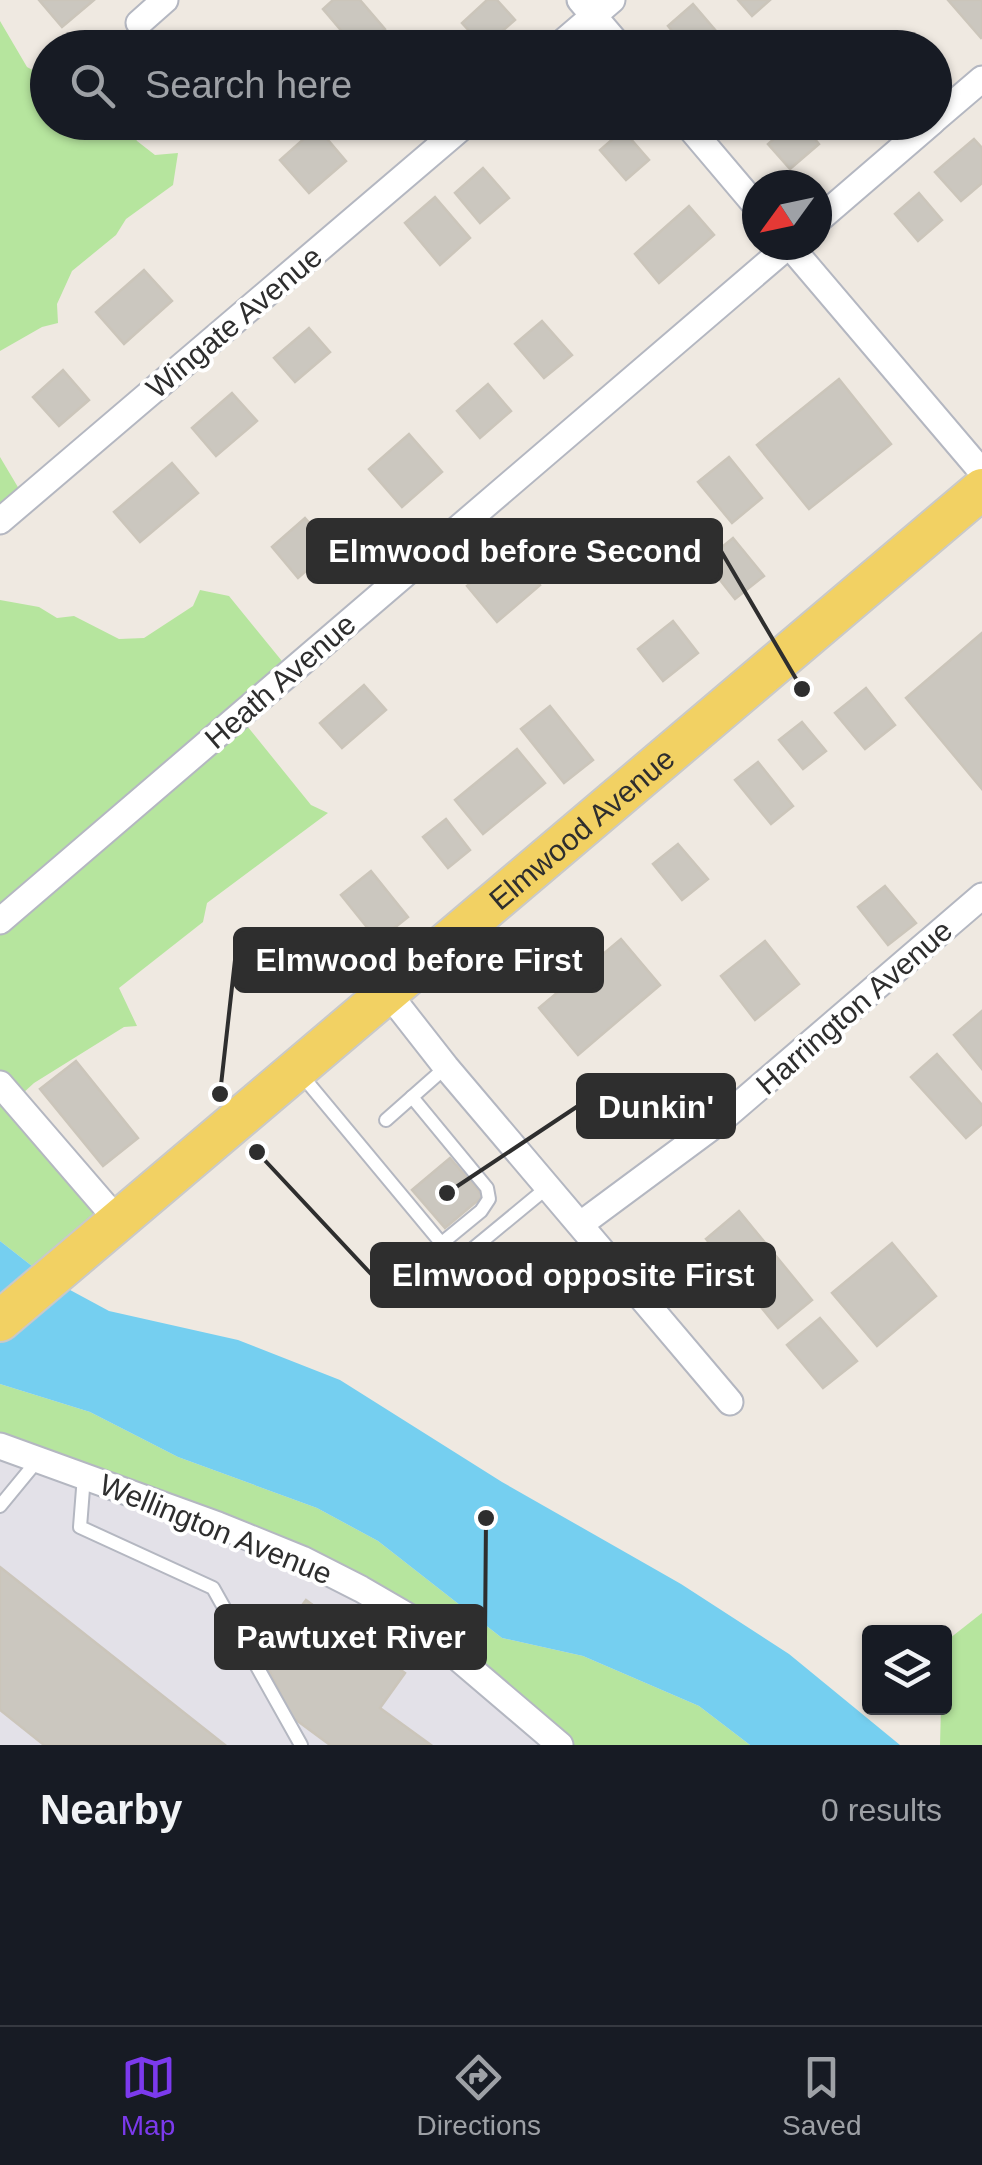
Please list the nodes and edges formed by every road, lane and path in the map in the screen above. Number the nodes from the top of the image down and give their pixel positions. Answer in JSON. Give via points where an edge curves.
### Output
{"nodes":[{"id":1,"x":164,"y":0,"type":"edge"},
{"id":2,"x":595,"y":5,"type":"edge"},
{"id":3,"x":139,"y":23,"type":"dead end"},
{"id":4,"x":572,"y":30,"type":"edge"},
{"id":5,"x":610,"y":30,"type":"edge"},
{"id":6,"x":982,"y":79,"type":"edge"},
{"id":7,"x":952,"y":105,"type":"edge"},
{"id":8,"x":447,"y":140,"type":"edge"},
{"id":9,"x":700,"y":140,"type":"edge"},
{"id":10,"x":911,"y":140,"type":"edge"},
{"id":11,"x":742,"y":189,"type":"edge"},
{"id":12,"x":832,"y":208,"type":"edge"},
{"id":13,"x":772,"y":260,"type":"edge"},
{"id":14,"x":802,"y":260,"type":"edge"},
{"id":15,"x":982,"y":472,"type":"edge"},
{"id":16,"x":982,"y":490,"type":"edge"},
{"id":17,"x":0,"y":521,"type":"edge"},
{"id":18,"x":982,"y":896,"type":"edge"},
{"id":19,"x":0,"y":922,"type":"edge"},
{"id":20,"x":388,"y":993,"type":"junction"},
{"id":21,"x":446,"y":1067,"type":"junction"},
{"id":22,"x":298,"y":1070,"type":"junction"},
{"id":23,"x":0,"y":1084,"type":"edge"},
{"id":24,"x":412,"y":1098,"type":"junction"},
{"id":25,"x":386,"y":1120,"type":"dead end"},
{"id":26,"x":549,"y":1186,"type":"junction"},
{"id":27,"x":119,"y":1222,"type":"junction"},
{"id":28,"x":581,"y":1224,"type":"junction"},
{"id":29,"x":442,"y":1244,"type":"junction"},
{"id":30,"x":0,"y":1321,"type":"edge"},
{"id":31,"x":730,"y":1402,"type":"dead end"},
{"id":32,"x":0,"y":1446,"type":"edge"},
{"id":33,"x":37,"y":1461,"type":"junction"},
{"id":34,"x":84,"y":1476,"type":"junction"},
{"id":35,"x":0,"y":1506,"type":"edge"},
{"id":36,"x":302,"y":1745,"type":"edge"},
{"id":37,"x":560,"y":1745,"type":"edge"}],
"edges":[{"from":1,"to":3,"type":"street"},
{"from":2,"to":4,"type":"street"},
{"from":2,"to":5,"type":"street"},
{"from":6,"to":7,"type":"street"},
{"from":8,"to":17,"type":"street","name":"Wingate Avenue"},
{"from":9,"to":11,"type":"street"},
{"from":10,"to":12,"type":"street"},
{"from":13,"to":19,"type":"street","name":"Heath Avenue"},
{"from":14,"to":15,"type":"street"},
{"from":16,"to":20,"type":"main road","name":"Elmwood Avenue"},
{"from":18,"to":28,"type":"street","name":"Harrington Avenue","via":[[720,1121]]},
{"from":20,"to":21,"type":"street"},
{"from":20,"to":22,"type":"main road","name":"Elmwood Avenue"},
{"from":21,"to":24,"type":"lane"},
{"from":21,"to":26,"type":"street"},
{"from":22,"to":27,"type":"main road","name":"Elmwood Avenue"},
{"from":22,"to":29,"type":"lane"},
{"from":23,"to":27,"type":"street"},
{"from":24,"to":25,"type":"lane"},
{"from":24,"to":29,"type":"lane","via":[[487,1188],[481,1211]]},
{"from":26,"to":28,"type":"street"},
{"from":26,"to":29,"type":"lane","via":[[457,1262]]},
{"from":27,"to":30,"type":"main road","name":"Elmwood Avenue"},
{"from":28,"to":31,"type":"street"},
{"from":32,"to":33,"type":"street","name":"Wellington Avenue"},
{"from":33,"to":34,"type":"street","name":"Wellington Avenue"},
{"from":33,"to":35,"type":"lane"},
{"from":34,"to":36,"type":"lane","via":[[80,1527],[213,1588]]},
{"from":34,"to":37,"type":"street","name":"Wellington Avenue","via":[[218,1524],[361,1589],[411,1618]]}]}
